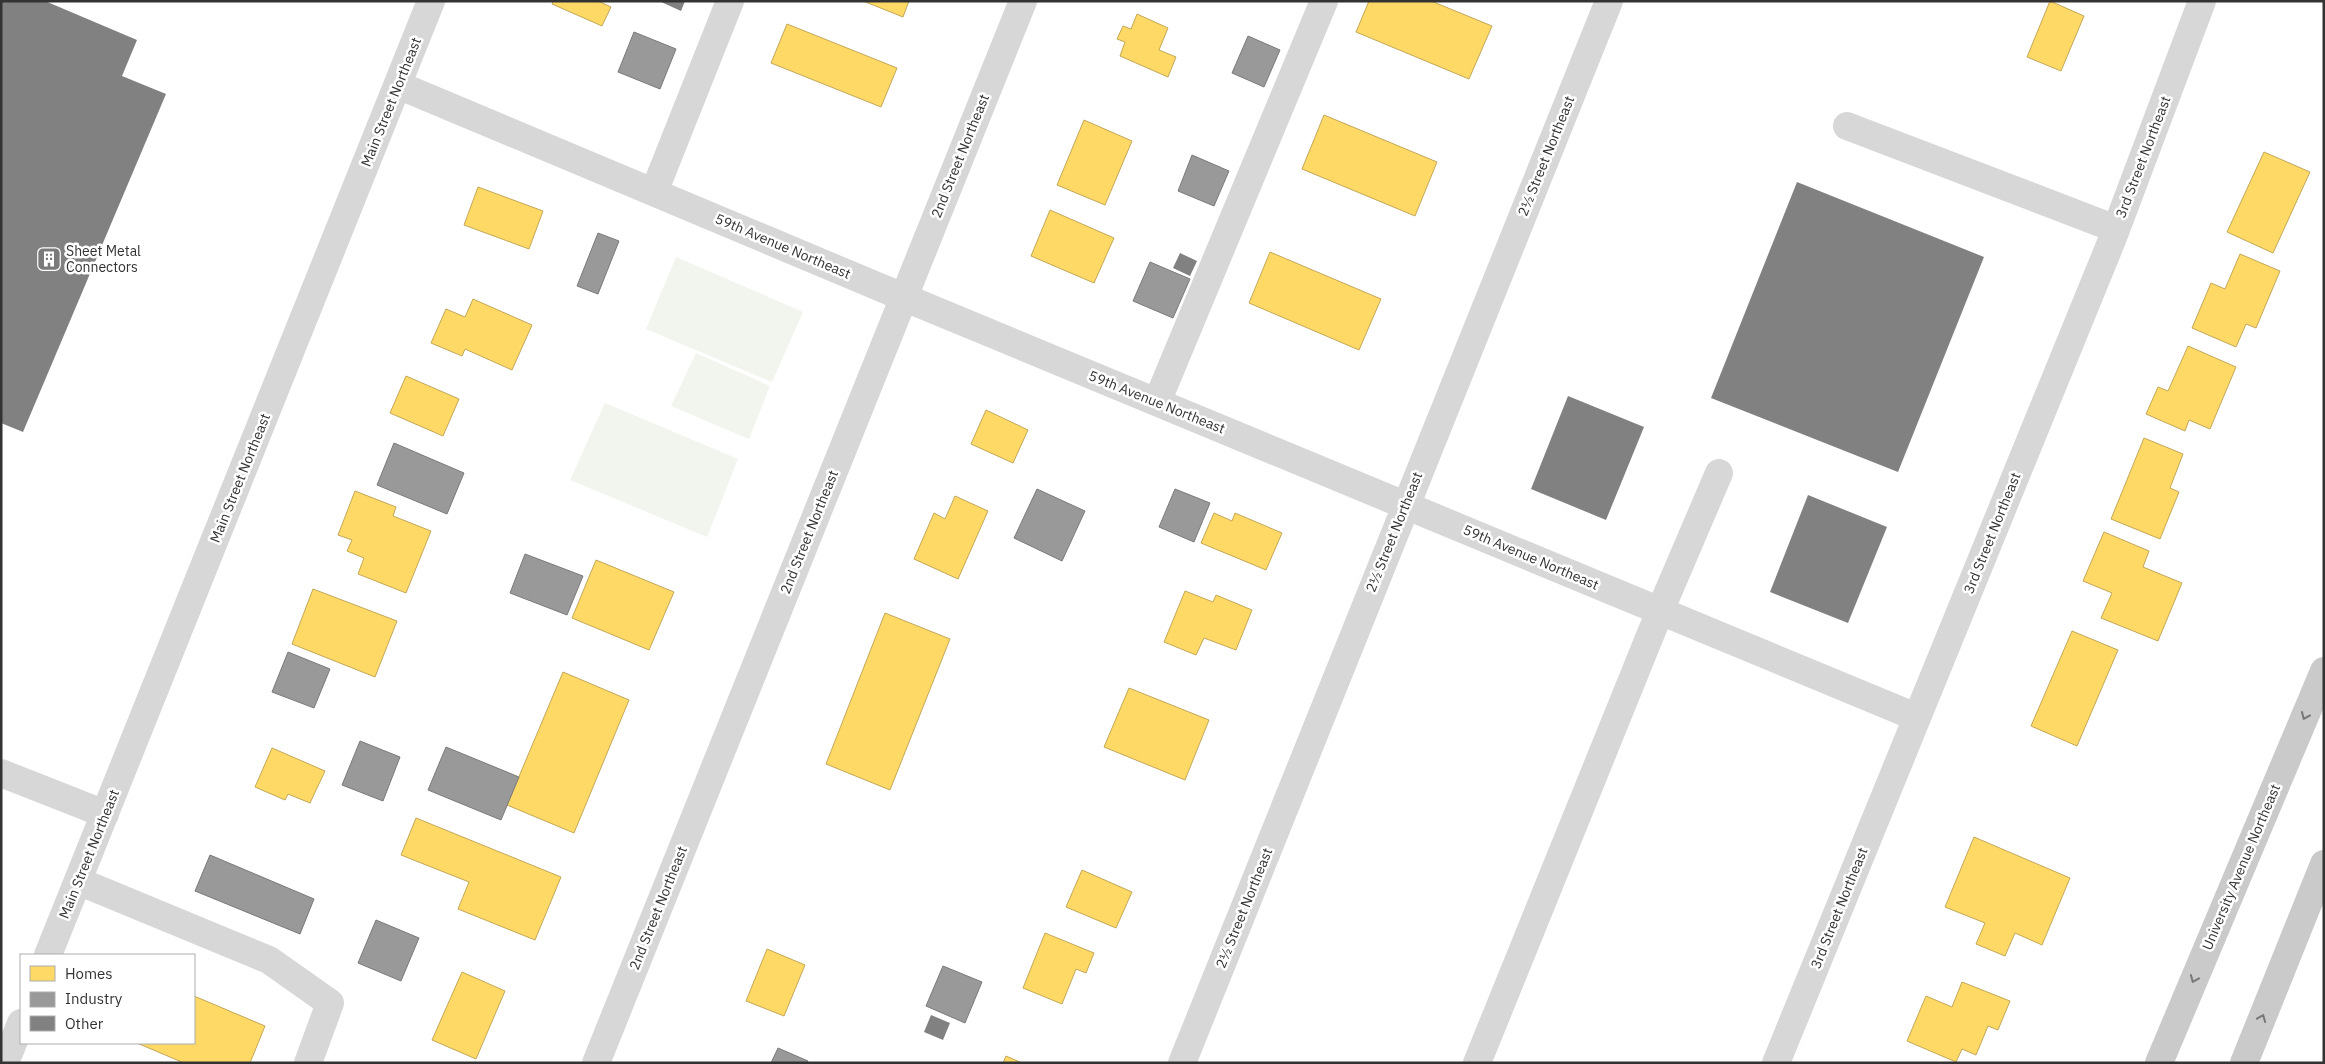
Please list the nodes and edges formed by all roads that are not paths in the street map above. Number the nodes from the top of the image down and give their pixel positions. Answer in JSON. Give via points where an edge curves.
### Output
{"nodes":[{"id":1,"x":431,"y":1,"type":"edge"},
{"id":2,"x":730,"y":1,"type":"edge"},
{"id":3,"x":1023,"y":1,"type":"edge"},
{"id":4,"x":1324,"y":1,"type":"edge"},
{"id":5,"x":1609,"y":1,"type":"edge"},
{"id":6,"x":2202,"y":1,"type":"edge"},
{"id":7,"x":398,"y":85,"type":"junction"},
{"id":8,"x":1847,"y":126,"type":"dead end"},
{"id":9,"x":654,"y":192,"type":"junction"},
{"id":10,"x":2116,"y":229,"type":"junction"},
{"id":11,"x":903,"y":297,"type":"junction"},
{"id":12,"x":1157,"y":402,"type":"junction"},
{"id":13,"x":1719,"y":473,"type":"dead end"},
{"id":14,"x":1405,"y":504,"type":"junction"},
{"id":15,"x":1660,"y":610,"type":"junction"},
{"id":16,"x":2324,"y":671,"type":"edge"},
{"id":17,"x":1916,"y":717,"type":"junction"},
{"id":18,"x":1,"y":773,"type":"edge"},
{"id":19,"x":105,"y":814,"type":"junction"},
{"id":20,"x":2324,"y":864,"type":"edge"},
{"id":21,"x":78,"y":881,"type":"junction"},
{"id":22,"x":48,"y":954,"type":"edge"},
{"id":23,"x":20,"y":1026,"type":"edge"},
{"id":24,"x":5,"y":1063,"type":"edge"},
{"id":25,"x":308,"y":1063,"type":"edge"},
{"id":26,"x":596,"y":1063,"type":"edge"},
{"id":27,"x":1182,"y":1063,"type":"edge"},
{"id":28,"x":1477,"y":1063,"type":"edge"},
{"id":29,"x":1776,"y":1063,"type":"edge"},
{"id":30,"x":2159,"y":1063,"type":"edge"},
{"id":31,"x":2244,"y":1063,"type":"edge"}],
"edges":[{"from":1,"to":7,"type":"street","name":"Main Street Northeast"},
{"from":2,"to":9,"type":"street"},
{"from":3,"to":11,"type":"street","name":"2nd Street Northeast"},
{"from":4,"to":12,"type":"street"},
{"from":5,"to":14,"type":"street","name":"2½ Street Northeast"},
{"from":6,"to":10,"type":"street","name":"3rd Street Northeast"},
{"from":7,"to":9,"type":"street","name":"59th Avenue Northeast"},
{"from":7,"to":19,"type":"street","name":"Main Street Northeast"},
{"from":8,"to":10,"type":"street"},
{"from":9,"to":11,"type":"street","name":"59th Avenue Northeast"},
{"from":10,"to":17,"type":"street","name":"3rd Street Northeast"},
{"from":11,"to":12,"type":"street","name":"59th Avenue Northeast"},
{"from":11,"to":26,"type":"street","name":"2nd Street Northeast"},
{"from":12,"to":14,"type":"street","name":"59th Avenue Northeast"},
{"from":13,"to":15,"type":"street"},
{"from":14,"to":15,"type":"street","name":"59th Avenue Northeast"},
{"from":14,"to":27,"type":"street","name":"2½ Street Northeast"},
{"from":15,"to":17,"type":"street","name":"59th Avenue Northeast"},
{"from":15,"to":28,"type":"street"},
{"from":16,"to":30,"type":"main road","name":"University Avenue Northeast","one_way":true},
{"from":17,"to":29,"type":"street","name":"3rd Street Northeast"},
{"from":18,"to":19,"type":"street"},
{"from":19,"to":21,"type":"street","name":"Main Street Northeast"},
{"from":31,"to":20,"type":"main road","one_way":true},
{"from":21,"to":22,"type":"street","name":"Main Street Northeast"},
{"from":21,"to":25,"type":"street","via":[[269,960],[330,1003]]},
{"from":23,"to":24,"type":"street"}]}
